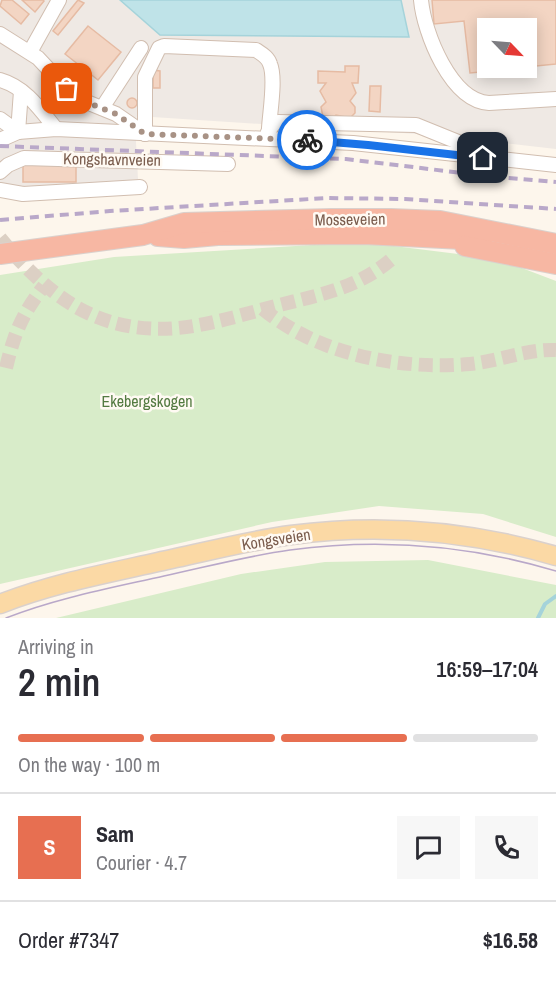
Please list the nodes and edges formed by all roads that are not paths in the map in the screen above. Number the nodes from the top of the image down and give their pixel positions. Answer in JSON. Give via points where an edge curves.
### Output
{"nodes":[{"id":1,"x":59,"y":0,"type":"edge"},
{"id":2,"x":421,"y":0,"type":"edge"},
{"id":3,"x":0,"y":34,"type":"edge"},
{"id":4,"x":141,"y":48,"type":"dead end"},
{"id":5,"x":30,"y":52,"type":"junction"},
{"id":6,"x":0,"y":80,"type":"edge"},
{"id":7,"x":21,"y":91,"type":"junction"},
{"id":8,"x":556,"y":99,"type":"edge"},
{"id":9,"x":102,"y":108,"type":"junction"},
{"id":10,"x":0,"y":119,"type":"edge"},
{"id":11,"x":56,"y":129,"type":"junction"},
{"id":12,"x":0,"y":130,"type":"edge"},
{"id":13,"x":18,"y":132,"type":"junction"},
{"id":14,"x":267,"y":133,"type":"junction"},
{"id":15,"x":145,"y":134,"type":"junction"},
{"id":16,"x":0,"y":140,"type":"edge"},
{"id":17,"x":470,"y":157,"type":"junction"},
{"id":18,"x":228,"y":164,"type":"dead end"},
{"id":19,"x":556,"y":165,"type":"edge"},
{"id":20,"x":0,"y":172,"type":"edge"},
{"id":21,"x":140,"y":187,"type":"dead end"},
{"id":22,"x":0,"y":190,"type":"edge"},
{"id":23,"x":439,"y":230,"type":"junction"},
{"id":24,"x":556,"y":233,"type":"edge"},
{"id":25,"x":556,"y":244,"type":"edge"},
{"id":26,"x":556,"y":253,"type":"edge"},
{"id":27,"x":0,"y":254,"type":"edge"},
{"id":28,"x":556,"y":264,"type":"edge"},
{"id":29,"x":556,"y":556,"type":"edge"},
{"id":30,"x":0,"y":604,"type":"edge"}],
"edges":[{"from":1,"to":5,"type":"lane"},
{"from":2,"to":8,"type":"lane","via":[[434,48],[470,96],[481,103]]},
{"from":3,"to":5,"type":"lane"},
{"from":4,"to":9,"type":"lane"},
{"from":5,"to":9,"type":"lane","via":[[67,89]]},
{"from":6,"to":7,"type":"lane"},
{"from":7,"to":11,"type":"lane"},
{"from":7,"to":13,"type":"lane"},
{"from":9,"to":15,"type":"lane"},
{"from":10,"to":13,"type":"lane"},
{"from":11,"to":13,"type":"lane","name":"Kongshavnveien"},
{"from":11,"to":15,"type":"lane","name":"Kongshavnveien"},
{"from":12,"to":13,"type":"lane","name":"Kongshavnveien"},
{"from":13,"to":16,"type":"lane","name":"Kongshavnveien"},
{"from":14,"to":15,"type":"lane","name":"Kongshavnveien"},
{"from":14,"to":15,"type":"lane","via":[[272,73],[265,55],[256,50],[164,46],[159,48],[145,77]]},
{"from":14,"to":17,"type":"lane","name":"Kongshavnveien"},
{"from":14,"to":17,"type":"lane","via":[[278,122],[416,125],[458,142]]},
{"from":17,"to":19,"type":"lane","name":"Kongshavnveien"},
{"from":18,"to":20,"type":"lane","name":"Kongshavnveien","via":[[24,158]]},
{"from":21,"to":22,"type":"lane","name":"Kongshavnveien","via":[[23,194]]},
{"from":23,"to":24,"type":"highway","via":[[487,222]]},
{"from":23,"to":25,"type":"highway","name":"Mosseveien"},
{"from":23,"to":26,"type":"highway","name":"Mosseveien"},
{"from":23,"to":27,"type":"highway","name":"Mosseveien","via":[[184,238],[143,235]]},
{"from":23,"to":28,"type":"highway","via":[[478,250]]},
{"from":29,"to":30,"type":"main road","name":"Kongsveien","via":[[447,533],[328,531],[248,542],[83,578]]}]}
